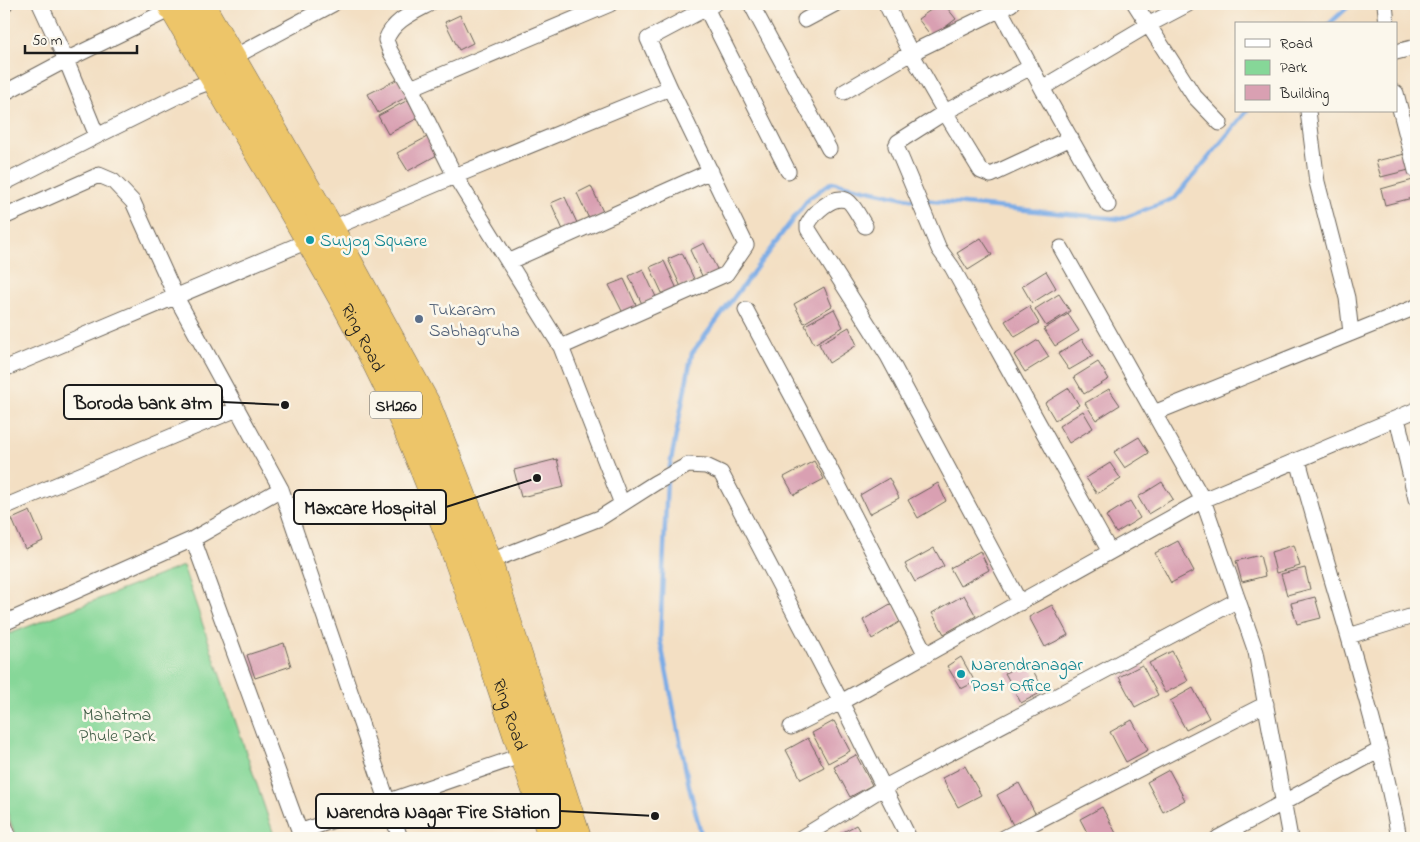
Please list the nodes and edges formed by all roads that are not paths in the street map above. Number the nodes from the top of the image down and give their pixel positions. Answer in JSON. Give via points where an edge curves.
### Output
{"nodes":[{"id":1,"x":40,"y":4,"type":"edge"},
{"id":2,"x":200,"y":4,"type":"edge"},
{"id":3,"x":333,"y":4,"type":"edge"},
{"id":4,"x":429,"y":4,"type":"edge"},
{"id":5,"x":610,"y":4,"type":"edge"},
{"id":6,"x":751,"y":4,"type":"edge"},
{"id":7,"x":835,"y":4,"type":"edge"},
{"id":8,"x":886,"y":4,"type":"edge"},
{"id":9,"x":1135,"y":4,"type":"edge"},
{"id":10,"x":1188,"y":4,"type":"edge"},
{"id":11,"x":1386,"y":4,"type":"edge"},
{"id":12,"x":172,"y":6,"type":"edge"},
{"id":13,"x":710,"y":6,"type":"edge"},
{"id":14,"x":1003,"y":6,"type":"edge"},
{"id":15,"x":689,"y":10,"type":"edge"},
{"id":16,"x":805,"y":20,"type":"dead end"},
{"id":17,"x":1387,"y":22,"type":"edge"},
{"id":18,"x":1148,"y":25,"type":"junction"},
{"id":19,"x":1416,"y":48,"type":"edge"},
{"id":20,"x":1398,"y":52,"type":"edge"},
{"id":21,"x":911,"y":53,"type":"junction"},
{"id":22,"x":232,"y":58,"type":"junction"},
{"id":23,"x":66,"y":60,"type":"junction"},
{"id":24,"x":1031,"y":67,"type":"junction"},
{"id":25,"x":215,"y":80,"type":"junction"},
{"id":26,"x":411,"y":88,"type":"junction"},
{"id":27,"x":670,"y":88,"type":"junction"},
{"id":28,"x":1042,"y":88,"type":"junction"},
{"id":29,"x":844,"y":92,"type":"dead end"},
{"id":30,"x":4,"y":93,"type":"edge"},
{"id":31,"x":1398,"y":101,"type":"edge"},
{"id":32,"x":945,"y":112,"type":"junction"},
{"id":33,"x":1308,"y":112,"type":"edge"},
{"id":34,"x":1220,"y":123,"type":"dead end"},
{"id":35,"x":96,"y":136,"type":"junction"},
{"id":36,"x":1071,"y":138,"type":"junction"},
{"id":37,"x":829,"y":150,"type":"dead end"},
{"id":38,"x":711,"y":171,"type":"junction"},
{"id":39,"x":788,"y":171,"type":"dead end"},
{"id":40,"x":1416,"y":171,"type":"edge"},
{"id":41,"x":455,"y":176,"type":"junction"},
{"id":42,"x":4,"y":183,"type":"edge"},
{"id":43,"x":1108,"y":205,"type":"dead end"},
{"id":44,"x":4,"y":216,"type":"edge"},
{"id":45,"x":865,"y":226,"type":"dead end"},
{"id":46,"x":320,"y":235,"type":"junction"},
{"id":47,"x":1061,"y":248,"type":"dead end"},
{"id":48,"x":508,"y":262,"type":"junction"},
{"id":49,"x":176,"y":297,"type":"junction"},
{"id":50,"x":1416,"y":307,"type":"edge"},
{"id":51,"x":746,"y":310,"type":"dead end"},
{"id":52,"x":1351,"y":334,"type":"junction"},
{"id":53,"x":561,"y":347,"type":"junction"},
{"id":54,"x":4,"y":369,"type":"edge"},
{"id":55,"x":237,"y":408,"type":"junction"},
{"id":56,"x":1416,"y":410,"type":"edge"},
{"id":57,"x":1154,"y":413,"type":"junction"},
{"id":58,"x":1396,"y":418,"type":"junction"},
{"id":59,"x":1298,"y":460,"type":"junction"},
{"id":60,"x":281,"y":489,"type":"junction"},
{"id":61,"x":1416,"y":499,"type":"edge"},
{"id":62,"x":1203,"y":500,"type":"junction"},
{"id":63,"x":622,"y":504,"type":"junction"},
{"id":64,"x":4,"y":507,"type":"edge"},
{"id":65,"x":193,"y":539,"type":"junction"},
{"id":66,"x":1110,"y":552,"type":"junction"},
{"id":67,"x":488,"y":562,"type":"junction"},
{"id":68,"x":1238,"y":600,"type":"junction"},
{"id":69,"x":1020,"y":603,"type":"junction"},
{"id":70,"x":1416,"y":616,"type":"edge"},
{"id":71,"x":4,"y":623,"type":"edge"},
{"id":72,"x":1349,"y":636,"type":"junction"},
{"id":73,"x":926,"y":655,"type":"junction"},
{"id":74,"x":841,"y":702,"type":"junction"},
{"id":75,"x":1266,"y":704,"type":"junction"},
{"id":76,"x":791,"y":727,"type":"dead end"},
{"id":77,"x":1380,"y":750,"type":"junction"},
{"id":78,"x":523,"y":756,"type":"junction"},
{"id":79,"x":883,"y":788,"type":"junction"},
{"id":80,"x":388,"y":801,"type":"junction"},
{"id":81,"x":1284,"y":802,"type":"junction"},
{"id":82,"x":4,"y":824,"type":"edge"},
{"id":83,"x":300,"y":835,"type":"edge"},
{"id":84,"x":9,"y":838,"type":"edge"},
{"id":85,"x":400,"y":838,"type":"edge"},
{"id":86,"x":553,"y":838,"type":"edge"},
{"id":87,"x":576,"y":838,"type":"edge"},
{"id":88,"x":801,"y":838,"type":"edge"},
{"id":89,"x":909,"y":838,"type":"edge"},
{"id":90,"x":1004,"y":838,"type":"edge"},
{"id":91,"x":1218,"y":838,"type":"edge"},
{"id":92,"x":1290,"y":838,"type":"edge"},
{"id":93,"x":1399,"y":838,"type":"edge"}],
"edges":[{"from":1,"to":23,"type":"street"},
{"from":2,"to":22,"type":"highway","name":"Ring Road","number":"SH260"},
{"from":3,"to":22,"type":"street"},
{"from":4,"to":26,"type":"street","via":[[396,24],[386,40]]},
{"from":5,"to":26,"type":"street"},
{"from":6,"to":37,"type":"street"},
{"from":7,"to":16,"type":"street"},
{"from":8,"to":21,"type":"street"},
{"from":9,"to":18,"type":"street"},
{"from":10,"to":18,"type":"street"},
{"from":11,"to":17,"type":"street"},
{"from":12,"to":23,"type":"street"},
{"from":12,"to":25,"type":"highway","name":"Ring Road","number":"SH260"},
{"from":13,"to":15,"type":"street"},
{"from":13,"to":39,"type":"street"},
{"from":14,"to":21,"type":"street"},
{"from":14,"to":24,"type":"street"},
{"from":15,"to":27,"type":"street","via":[[648,39]]},
{"from":18,"to":28,"type":"street"},
{"from":18,"to":34,"type":"street","via":[[1194,96]]},
{"from":19,"to":20,"type":"street"},
{"from":21,"to":29,"type":"street"},
{"from":21,"to":32,"type":"street"},
{"from":22,"to":46,"type":"highway","name":"Ring Road","number":"SH260"},
{"from":23,"to":30,"type":"street"},
{"from":23,"to":35,"type":"street"},
{"from":24,"to":28,"type":"street"},
{"from":24,"to":32,"type":"street"},
{"from":25,"to":35,"type":"street"},
{"from":25,"to":46,"type":"highway","name":"Ring Road","number":"SH260"},
{"from":26,"to":41,"type":"street"},
{"from":27,"to":38,"type":"street"},
{"from":27,"to":41,"type":"street"},
{"from":28,"to":36,"type":"street"},
{"from":31,"to":40,"type":"street"},
{"from":32,"to":36,"type":"street","via":[[981,171],[991,175]]},
{"from":32,"to":66,"type":"street","via":[[898,142],[898,153],[939,249]]},
{"from":33,"to":52,"type":"street","via":[[1317,182],[1347,298]]},
{"from":35,"to":42,"type":"street"},
{"from":36,"to":43,"type":"street"},
{"from":38,"to":48,"type":"street"},
{"from":38,"to":53,"type":"street","via":[[746,244],[726,274]]},
{"from":41,"to":46,"type":"street"},
{"from":41,"to":48,"type":"street"},
{"from":44,"to":49,"type":"street","via":[[99,175],[113,181],[133,202]]},
{"from":45,"to":69,"type":"street","via":[[850,203],[844,200],[822,208],[808,224],[808,229],[888,356]]},
{"from":46,"to":49,"type":"street"},
{"from":46,"to":67,"type":"highway","name":"Ring Road","number":"SH260","via":[[427,406]]},
{"from":46,"to":78,"type":"highway","name":"Ring Road","number":"SH260","via":[[405,425],[460,566]]},
{"from":47,"to":57,"type":"street"},
{"from":48,"to":53,"type":"street"},
{"from":49,"to":54,"type":"street"},
{"from":49,"to":55,"type":"street"},
{"from":50,"to":52,"type":"street"},
{"from":51,"to":73,"type":"street"},
{"from":52,"to":57,"type":"street"},
{"from":53,"to":63,"type":"street"},
{"from":55,"to":60,"type":"street"},
{"from":55,"to":64,"type":"street"},
{"from":56,"to":58,"type":"street"},
{"from":57,"to":62,"type":"street"},
{"from":58,"to":59,"type":"street"},
{"from":58,"to":61,"type":"street"},
{"from":59,"to":62,"type":"street"},
{"from":59,"to":72,"type":"street"},
{"from":60,"to":65,"type":"street"},
{"from":60,"to":80,"type":"street"},
{"from":62,"to":66,"type":"street"},
{"from":62,"to":68,"type":"street"},
{"from":63,"to":67,"type":"street","via":[[600,518]]},
{"from":63,"to":74,"type":"street","via":[[688,465],[706,466],[721,473]]},
{"from":65,"to":71,"type":"street"},
{"from":65,"to":83,"type":"street"},
{"from":66,"to":69,"type":"street"},
{"from":67,"to":87,"type":"highway","name":"Ring Road","number":"SH260"},
{"from":68,"to":75,"type":"street","via":[[1256,652]]},
{"from":68,"to":79,"type":"street"},
{"from":69,"to":73,"type":"street"},
{"from":70,"to":72,"type":"street"},
{"from":72,"to":77,"type":"street"},
{"from":73,"to":74,"type":"street"},
{"from":74,"to":76,"type":"street"},
{"from":74,"to":79,"type":"street"},
{"from":75,"to":81,"type":"street"},
{"from":75,"to":90,"type":"street"},
{"from":77,"to":81,"type":"street"},
{"from":77,"to":93,"type":"street"},
{"from":78,"to":80,"type":"street"},
{"from":78,"to":86,"type":"highway","name":"Ring Road","number":"SH260"},
{"from":79,"to":88,"type":"street"},
{"from":79,"to":89,"type":"street"},
{"from":80,"to":83,"type":"street"},
{"from":80,"to":85,"type":"street"},
{"from":81,"to":91,"type":"street"},
{"from":81,"to":92,"type":"street"},
{"from":82,"to":84,"type":"street"}]}
